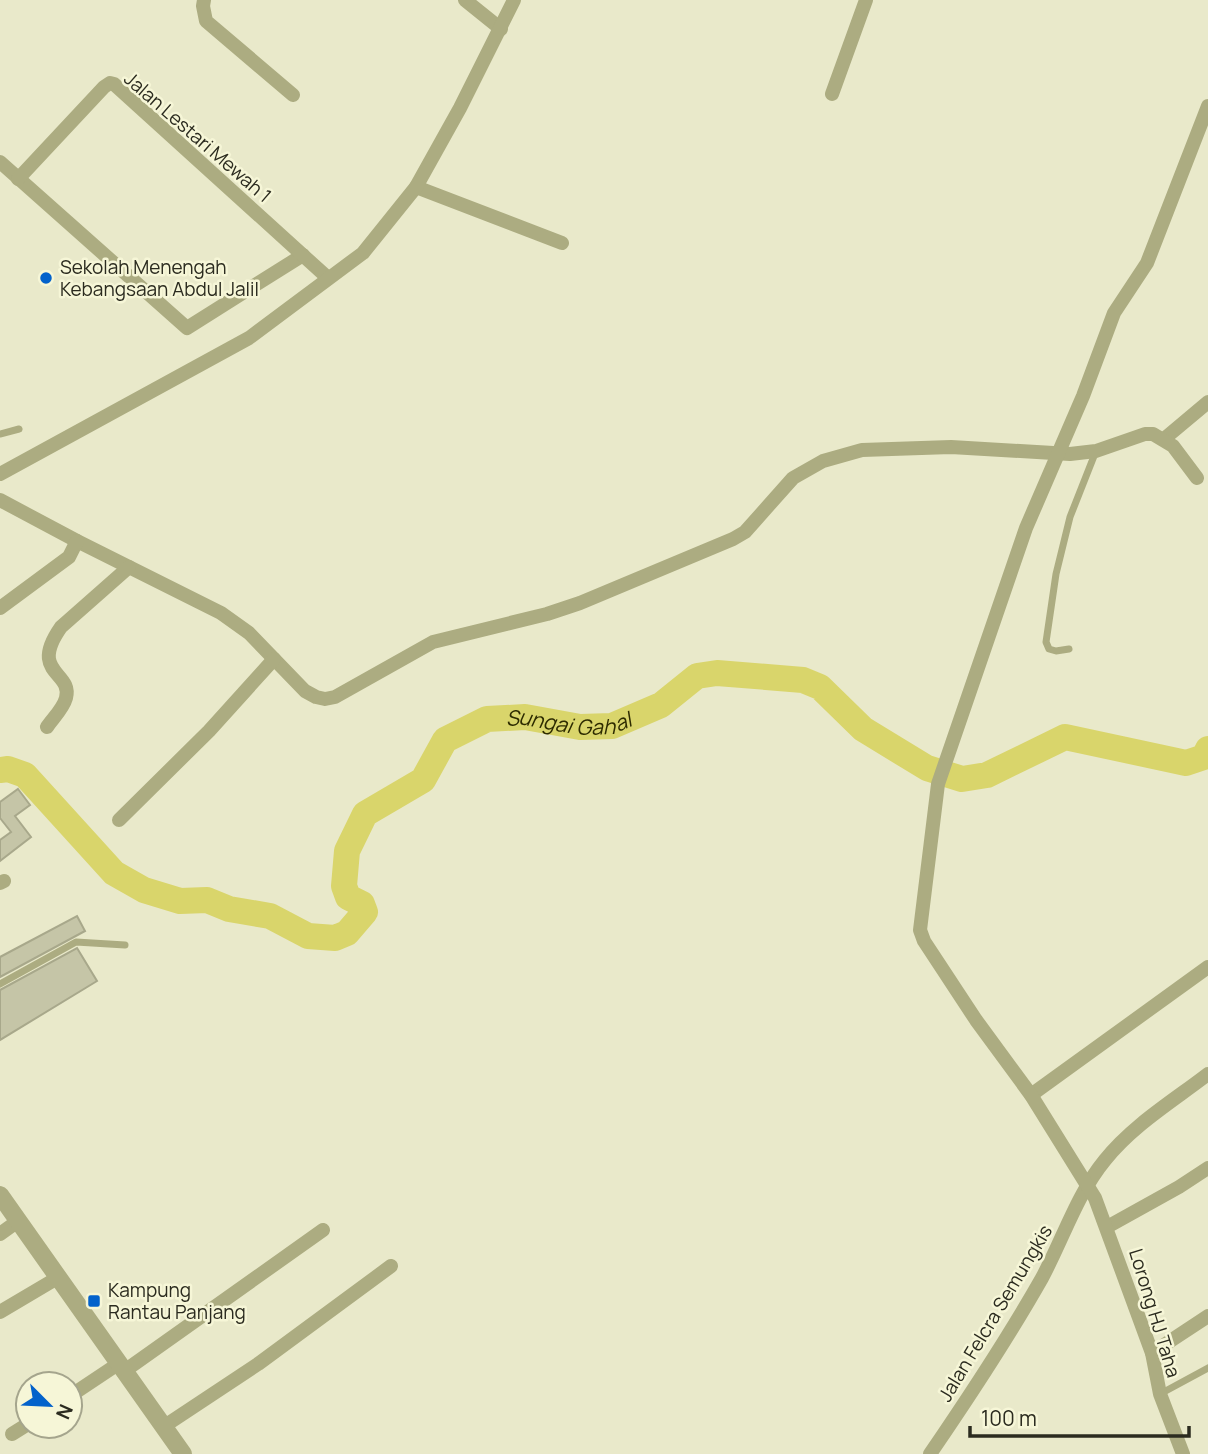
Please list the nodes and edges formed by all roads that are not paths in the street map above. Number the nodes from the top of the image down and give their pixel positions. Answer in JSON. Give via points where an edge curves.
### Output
{"nodes":[{"id":1,"x":204,"y":0,"type":"edge"},
{"id":2,"x":466,"y":0,"type":"edge"},
{"id":3,"x":514,"y":0,"type":"edge"},
{"id":4,"x":866,"y":0,"type":"edge"},
{"id":5,"x":501,"y":29,"type":"junction"},
{"id":6,"x":832,"y":93,"type":"dead end"},
{"id":7,"x":293,"y":95,"type":"dead end"},
{"id":8,"x":1208,"y":106,"type":"edge"},
{"id":9,"x":0,"y":162,"type":"edge"},
{"id":10,"x":18,"y":178,"type":"junction"},
{"id":11,"x":416,"y":187,"type":"junction"},
{"id":12,"x":562,"y":243,"type":"dead end"},
{"id":13,"x":303,"y":255,"type":"junction"},
{"id":14,"x":328,"y":278,"type":"junction"},
{"id":15,"x":1208,"y":402,"type":"edge"},
{"id":16,"x":19,"y":429,"type":"dead end"},
{"id":17,"x":0,"y":434,"type":"edge"},
{"id":18,"x":1164,"y":439,"type":"junction"},
{"id":19,"x":1096,"y":451,"type":"junction"},
{"id":20,"x":1058,"y":453,"type":"junction"},
{"id":21,"x":0,"y":474,"type":"edge"},
{"id":22,"x":1197,"y":478,"type":"dead end"},
{"id":23,"x":0,"y":500,"type":"edge"},
{"id":24,"x":77,"y":541,"type":"junction"},
{"id":25,"x":129,"y":567,"type":"junction"},
{"id":26,"x":0,"y":608,"type":"edge"},
{"id":27,"x":1069,"y":649,"type":"dead end"},
{"id":28,"x":274,"y":659,"type":"junction"},
{"id":29,"x":47,"y":727,"type":"dead end"},
{"id":30,"x":119,"y":820,"type":"dead end"},
{"id":31,"x":125,"y":945,"type":"dead end"},
{"id":32,"x":1208,"y":967,"type":"edge"},
{"id":33,"x":0,"y":984,"type":"edge"},
{"id":34,"x":1208,"y":1074,"type":"edge"},
{"id":35,"x":1031,"y":1095,"type":"junction"},
{"id":36,"x":1208,"y":1168,"type":"edge"},
{"id":37,"x":1087,"y":1185,"type":"junction"},
{"id":38,"x":0,"y":1195,"type":"edge"},
{"id":39,"x":18,"y":1221,"type":"junction"},
{"id":40,"x":1107,"y":1227,"type":"junction"},
{"id":41,"x":323,"y":1230,"type":"dead end"},
{"id":42,"x":0,"y":1234,"type":"edge"},
{"id":43,"x":391,"y":1266,"type":"dead end"},
{"id":44,"x":59,"y":1277,"type":"junction"},
{"id":45,"x":0,"y":1312,"type":"edge"},
{"id":46,"x":1208,"y":1315,"type":"edge"},
{"id":47,"x":1152,"y":1353,"type":"junction"},
{"id":48,"x":120,"y":1368,"type":"junction"},
{"id":49,"x":1208,"y":1368,"type":"edge"},
{"id":50,"x":84,"y":1388,"type":"edge"},
{"id":51,"x":1160,"y":1394,"type":"junction"},
{"id":52,"x":163,"y":1427,"type":"junction"},
{"id":53,"x":183,"y":1454,"type":"edge"},
{"id":54,"x":930,"y":1454,"type":"edge"},
{"id":55,"x":1183,"y":1454,"type":"edge"}],
"edges":[{"from":1,"to":7,"type":"street","via":[[206,21]]},
{"from":2,"to":5,"type":"street"},
{"from":3,"to":5,"type":"street"},
{"from":4,"to":6,"type":"street"},
{"from":5,"to":11,"type":"street"},
{"from":8,"to":20,"type":"street","name":"Lorong HJ Taha","via":[[1147,264],[1114,313]]},
{"from":9,"to":10,"type":"street"},
{"from":10,"to":13,"type":"street","via":[[187,328]]},
{"from":10,"to":13,"type":"street","name":"Jalan Lestari Mewah 1","via":[[104,87],[114,84]]},
{"from":11,"to":12,"type":"street"},
{"from":11,"to":14,"type":"street","via":[[363,253]]},
{"from":13,"to":14,"type":"street","name":"Jalan Lestari Mewah 1"},
{"from":14,"to":21,"type":"street","via":[[249,338]]},
{"from":15,"to":18,"type":"street"},
{"from":16,"to":17,"type":"lane"},
{"from":18,"to":19,"type":"street","via":[[1144,434]]},
{"from":18,"to":22,"type":"street"},
{"from":19,"to":20,"type":"street"},
{"from":19,"to":27,"type":"lane","via":[[1070,517],[1046,642],[1056,652]]},
{"from":20,"to":28,"type":"street","via":[[951,447],[862,450],[823,461],[793,478],[745,532],[733,539],[580,603],[433,642],[335,696],[325,699],[305,691]]},
{"from":20,"to":35,"type":"street","name":"Lorong HJ Taha","via":[[1026,528],[939,784],[920,930],[976,1020]]},
{"from":23,"to":24,"type":"street"},
{"from":24,"to":25,"type":"street"},
{"from":24,"to":26,"type":"street","via":[[69,557]]},
{"from":25,"to":28,"type":"street","via":[[221,613]]},
{"from":25,"to":29,"type":"street","via":[[53,639],[47,653],[49,662],[67,695]]},
{"from":28,"to":30,"type":"street"},
{"from":31,"to":33,"type":"lane","via":[[76,942]]},
{"from":32,"to":35,"type":"street"},
{"from":34,"to":37,"type":"street","name":"Jalan Felcra Semungkis","via":[[1135,1129]]},
{"from":35,"to":37,"type":"street","name":"Lorong HJ Taha"},
{"from":36,"to":40,"type":"street"},
{"from":37,"to":40,"type":"street","name":"Lorong HJ Taha"},
{"from":37,"to":54,"type":"street","name":"Jalan Felcra Semungkis","via":[[1041,1280]]},
{"from":38,"to":39,"type":"street"},
{"from":39,"to":42,"type":"street"},
{"from":39,"to":44,"type":"street"},
{"from":40,"to":47,"type":"street","name":"Lorong HJ Taha"},
{"from":41,"to":48,"type":"street"},
{"from":43,"to":52,"type":"street"},
{"from":44,"to":45,"type":"street"},
{"from":44,"to":48,"type":"street"},
{"from":46,"to":47,"type":"street"},
{"from":47,"to":51,"type":"street","name":"Lorong HJ Taha"},
{"from":48,"to":50,"type":"street"},
{"from":48,"to":52,"type":"street"},
{"from":49,"to":51,"type":"lane"},
{"from":51,"to":55,"type":"street","name":"Lorong HJ Taha"},
{"from":52,"to":53,"type":"street"}]}
